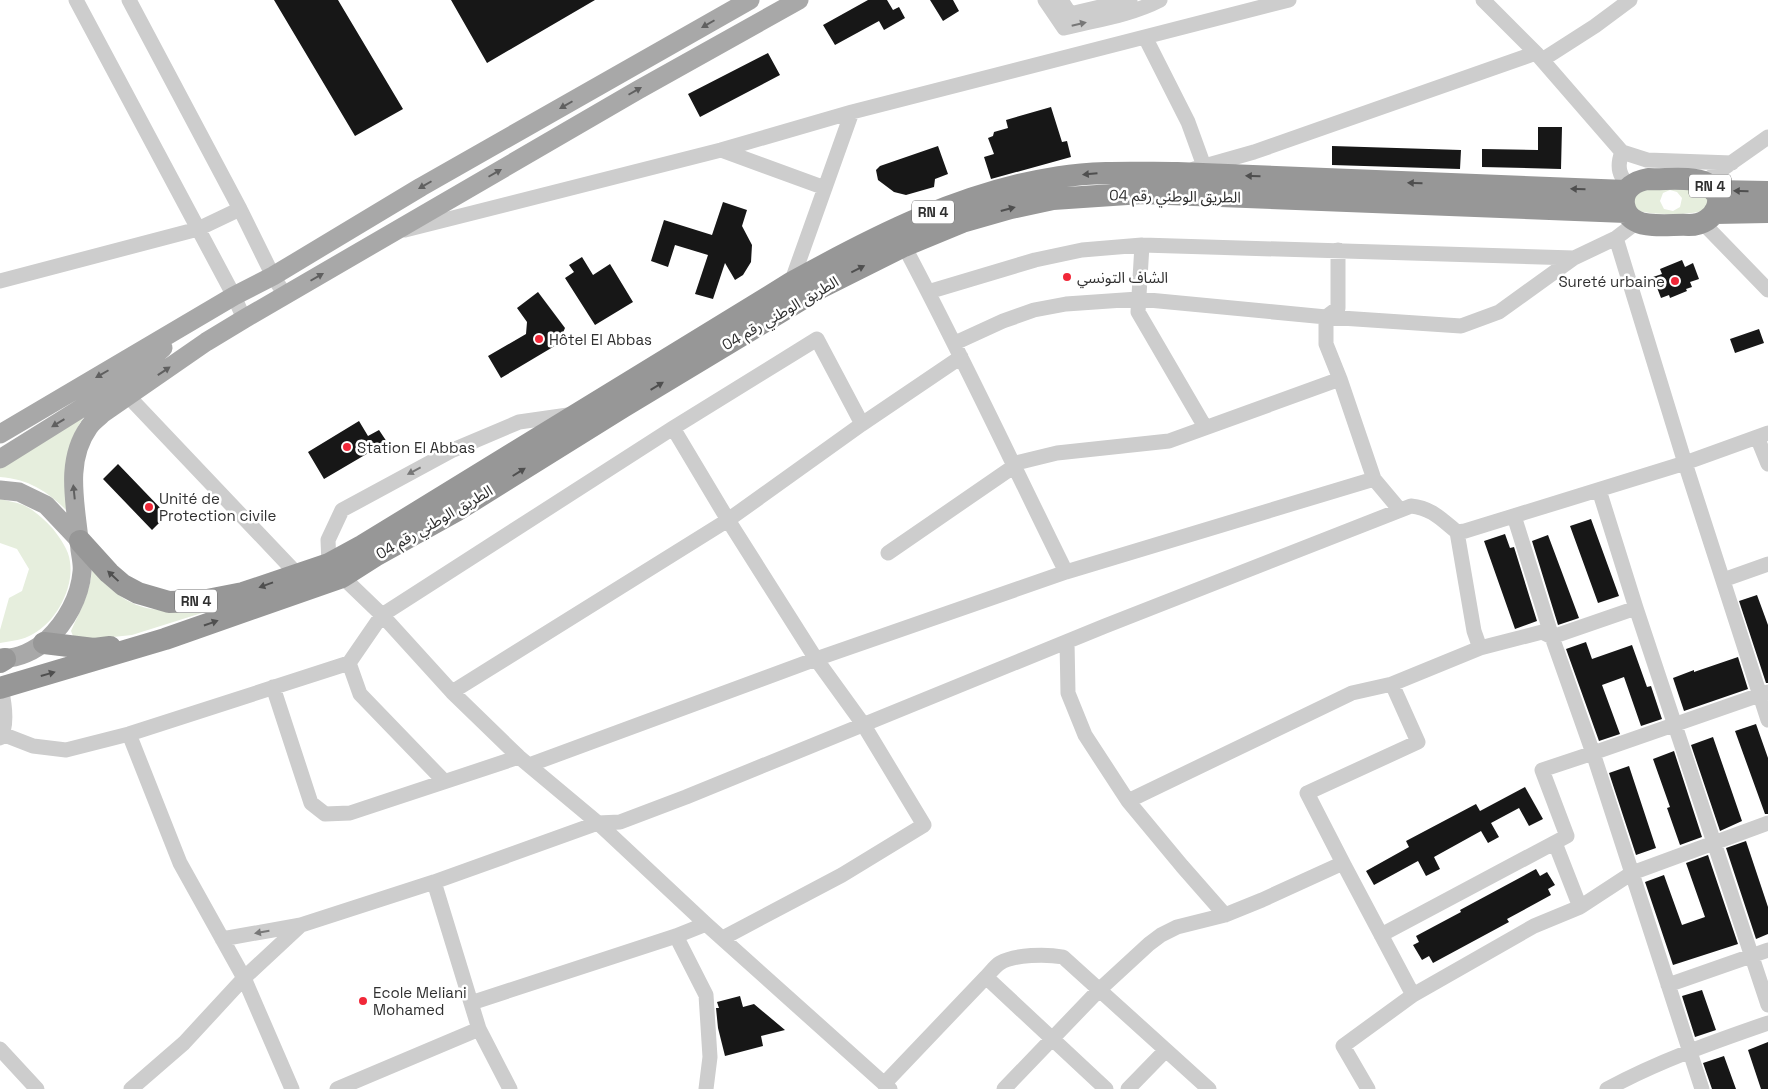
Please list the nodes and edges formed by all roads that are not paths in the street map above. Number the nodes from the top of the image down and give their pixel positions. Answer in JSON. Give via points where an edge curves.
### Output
{"nodes":[{"id":1,"x":76,"y":0,"type":"edge"},
{"id":2,"x":129,"y":0,"type":"edge"},
{"id":3,"x":750,"y":0,"type":"edge"},
{"id":4,"x":799,"y":0,"type":"edge"},
{"id":5,"x":1045,"y":0,"type":"edge"},
{"id":6,"x":1061,"y":0,"type":"edge"},
{"id":7,"x":1130,"y":0,"type":"edge"},
{"id":8,"x":1160,"y":0,"type":"edge"},
{"id":9,"x":1289,"y":0,"type":"edge"},
{"id":10,"x":1483,"y":0,"type":"edge"},
{"id":11,"x":1630,"y":0,"type":"edge"},
{"id":12,"x":1145,"y":37,"type":"junction"},
{"id":13,"x":1539,"y":56,"type":"junction"},
{"id":14,"x":852,"y":112,"type":"junction"},
{"id":15,"x":1768,"y":137,"type":"edge"},
{"id":16,"x":720,"y":150,"type":"junction"},
{"id":17,"x":1622,"y":152,"type":"junction"},
{"id":18,"x":1732,"y":163,"type":"junction"},
{"id":19,"x":1204,"y":166,"type":"junction"},
{"id":20,"x":1177,"y":174,"type":"junction"},
{"id":21,"x":825,"y":188,"type":"junction"},
{"id":22,"x":1768,"y":192,"type":"edge"},
{"id":23,"x":1709,"y":202,"type":"junction"},
{"id":24,"x":1630,"y":203,"type":"junction"},
{"id":25,"x":240,"y":209,"type":"junction"},
{"id":26,"x":1768,"y":212,"type":"edge"},
{"id":27,"x":198,"y":229,"type":"junction"},
{"id":28,"x":393,"y":233,"type":"junction"},
{"id":29,"x":1616,"y":238,"type":"junction"},
{"id":30,"x":1142,"y":245,"type":"junction"},
{"id":31,"x":904,"y":246,"type":"junction"},
{"id":32,"x":1338,"y":250,"type":"junction"},
{"id":33,"x":1574,"y":258,"type":"junction"},
{"id":34,"x":273,"y":276,"type":"junction"},
{"id":35,"x":0,"y":281,"type":"edge"},
{"id":36,"x":791,"y":283,"type":"junction"},
{"id":37,"x":1768,"y":290,"type":"edge"},
{"id":38,"x":928,"y":292,"type":"junction"},
{"id":39,"x":285,"y":295,"type":"junction"},
{"id":40,"x":234,"y":296,"type":"junction"},
{"id":41,"x":1138,"y":299,"type":"junction"},
{"id":42,"x":1326,"y":317,"type":"junction"},
{"id":43,"x":244,"y":319,"type":"junction"},
{"id":44,"x":194,"y":320,"type":"junction"},
{"id":45,"x":955,"y":343,"type":"junction"},
{"id":46,"x":962,"y":357,"type":"junction"},
{"id":47,"x":1340,"y":380,"type":"junction"},
{"id":48,"x":128,"y":396,"type":"junction"},
{"id":49,"x":574,"y":415,"type":"junction"},
{"id":50,"x":862,"y":424,"type":"junction"},
{"id":51,"x":1205,"y":427,"type":"junction"},
{"id":52,"x":673,"y":428,"type":"junction"},
{"id":53,"x":0,"y":434,"type":"edge"},
{"id":54,"x":1763,"y":435,"type":"edge"},
{"id":55,"x":0,"y":459,"type":"edge"},
{"id":56,"x":1685,"y":462,"type":"junction"},
{"id":57,"x":1768,"y":464,"type":"edge"},
{"id":58,"x":1013,"y":466,"type":"junction"},
{"id":59,"x":1374,"y":479,"type":"junction"},
{"id":60,"x":0,"y":490,"type":"edge"},
{"id":61,"x":1599,"y":490,"type":"junction"},
{"id":62,"x":1400,"y":510,"type":"junction"},
{"id":63,"x":1514,"y":516,"type":"junction"},
{"id":64,"x":728,"y":520,"type":"junction"},
{"id":65,"x":1458,"y":532,"type":"junction"},
{"id":66,"x":80,"y":541,"type":"junction"},
{"id":67,"x":888,"y":553,"type":"dead end"},
{"id":68,"x":1768,"y":564,"type":"edge"},
{"id":69,"x":336,"y":570,"type":"junction"},
{"id":70,"x":1066,"y":572,"type":"junction"},
{"id":71,"x":297,"y":574,"type":"junction"},
{"id":72,"x":1723,"y":580,"type":"junction"},
{"id":73,"x":1636,"y":608,"type":"junction"},
{"id":74,"x":382,"y":615,"type":"junction"},
{"id":75,"x":1552,"y":637,"type":"junction"},
{"id":76,"x":165,"y":639,"type":"junction"},
{"id":77,"x":1067,"y":642,"type":"junction"},
{"id":78,"x":44,"y":643,"type":"junction"},
{"id":79,"x":1480,"y":648,"type":"junction"},
{"id":80,"x":2,"y":659,"type":"edge"},
{"id":81,"x":816,"y":659,"type":"junction"},
{"id":82,"x":349,"y":663,"type":"junction"},
{"id":83,"x":1392,"y":684,"type":"junction"},
{"id":84,"x":273,"y":687,"type":"junction"},
{"id":85,"x":0,"y":688,"type":"edge"},
{"id":86,"x":452,"y":692,"type":"junction"},
{"id":87,"x":1764,"y":693,"type":"edge"},
{"id":88,"x":1768,"y":720,"type":"edge"},
{"id":89,"x":863,"y":724,"type":"junction"},
{"id":90,"x":1676,"y":724,"type":"junction"},
{"id":91,"x":129,"y":734,"type":"junction"},
{"id":92,"x":1,"y":736,"type":"edge"},
{"id":93,"x":1593,"y":753,"type":"junction"},
{"id":94,"x":524,"y":761,"type":"junction"},
{"id":95,"x":444,"y":781,"type":"junction"},
{"id":96,"x":1128,"y":801,"type":"junction"},
{"id":97,"x":598,"y":823,"type":"junction"},
{"id":98,"x":1768,"y":823,"type":"edge"},
{"id":99,"x":1714,"y":841,"type":"junction"},
{"id":100,"x":1555,"y":843,"type":"junction"},
{"id":101,"x":1343,"y":863,"type":"junction"},
{"id":102,"x":1632,"y":872,"type":"junction"},
{"id":103,"x":434,"y":882,"type":"junction"},
{"id":104,"x":1580,"y":907,"type":"junction"},
{"id":105,"x":1225,"y":915,"type":"junction"},
{"id":106,"x":706,"y":924,"type":"junction"},
{"id":107,"x":301,"y":925,"type":"junction"},
{"id":108,"x":1381,"y":935,"type":"junction"},
{"id":109,"x":676,"y":936,"type":"junction"},
{"id":110,"x":723,"y":938,"type":"junction"},
{"id":111,"x":222,"y":939,"type":"junction"},
{"id":112,"x":1768,"y":950,"type":"edge"},
{"id":113,"x":1752,"y":956,"type":"junction"},
{"id":114,"x":986,"y":977,"type":"junction"},
{"id":115,"x":244,"y":978,"type":"junction"},
{"id":116,"x":1668,"y":985,"type":"junction"},
{"id":117,"x":1099,"y":990,"type":"junction"},
{"id":118,"x":1413,"y":995,"type":"junction"},
{"id":119,"x":472,"y":1003,"type":"junction"},
{"id":120,"x":1768,"y":1005,"type":"edge"},
{"id":121,"x":1768,"y":1023,"type":"edge"},
{"id":122,"x":479,"y":1029,"type":"junction"},
{"id":123,"x":1052,"y":1038,"type":"junction"},
{"id":124,"x":0,"y":1049,"type":"edge"},
{"id":125,"x":1166,"y":1050,"type":"junction"},
{"id":126,"x":1689,"y":1050,"type":"junction"},
{"id":127,"x":1631,"y":1083,"type":"edge"},
{"id":128,"x":887,"y":1086,"type":"edge"},
{"id":129,"x":37,"y":1089,"type":"edge"},
{"id":130,"x":131,"y":1089,"type":"edge"},
{"id":131,"x":292,"y":1089,"type":"edge"},
{"id":132,"x":337,"y":1089,"type":"edge"},
{"id":133,"x":510,"y":1089,"type":"edge"},
{"id":134,"x":706,"y":1089,"type":"edge"},
{"id":135,"x":1004,"y":1089,"type":"edge"},
{"id":136,"x":1106,"y":1089,"type":"edge"},
{"id":137,"x":1128,"y":1089,"type":"edge"},
{"id":138,"x":1209,"y":1089,"type":"edge"},
{"id":139,"x":1368,"y":1089,"type":"edge"},
{"id":140,"x":1607,"y":1089,"type":"edge"},
{"id":141,"x":1702,"y":1089,"type":"edge"}],
"edges":[{"from":1,"to":27,"type":"street"},
{"from":2,"to":25,"type":"street"},
{"from":3,"to":34,"type":"main road","one_way":true,"via":[[421,187]]},
{"from":28,"to":4,"type":"main road","one_way":true},
{"from":5,"to":8,"type":"street","one_way":true,"via":[[1064,28],[1121,14]]},
{"from":6,"to":7,"type":"street","via":[[1070,14]]},
{"from":9,"to":12,"type":"street"},
{"from":10,"to":13,"type":"street"},
{"from":11,"to":13,"type":"street","via":[[1595,26]]},
{"from":12,"to":14,"type":"street"},
{"from":12,"to":19,"type":"street","via":[[1188,122]]},
{"from":13,"to":17,"type":"street"},
{"from":13,"to":19,"type":"street"},
{"from":14,"to":16,"type":"street"},
{"from":14,"to":21,"type":"street"},
{"from":15,"to":18,"type":"street"},
{"from":16,"to":21,"type":"street"},
{"from":16,"to":28,"type":"street"},
{"from":17,"to":18,"type":"street","via":[[1648,160]]},
{"from":17,"to":24,"type":"street","via":[[1618,163]]},
{"from":18,"to":23,"type":"street"},
{"from":19,"to":20,"type":"street"},
{"from":24,"to":20,"type":"highway","name":"الطريق الوطني رقم 04","number":"RN 4","one_way":true},
{"from":20,"to":36,"type":"highway","name":"الطريق الوطني رقم 04","number":"RN 4","one_way":true,"via":[[1104,173],[1059,177],[967,200],[866,242]]},
{"from":21,"to":36,"type":"street"},
{"from":22,"to":23,"type":"highway","name":"الطريق الوطني رقم 04","number":"RN 4","one_way":true},
{"from":23,"to":24,"type":"highway","name":"الطريق الوطني رقم 04","number":"RN 4","via":[[1647,224]]},
{"from":23,"to":24,"type":"highway","name":"الطريق الوطني رقم 04","number":"RN 4","via":[[1694,180],[1648,179],[1640,181]]},
{"from":23,"to":26,"type":"highway","name":"الطريق الوطني رقم 04","number":"RN 4"},
{"from":23,"to":37,"type":"street"},
{"from":24,"to":29,"type":"street"},
{"from":31,"to":24,"type":"highway","name":"الطريق الوطني رقم 04","number":"RN 4","one_way":true,"via":[[962,222],[1011,208],[1054,199],[1114,194]]},
{"from":25,"to":27,"type":"street"},
{"from":25,"to":34,"type":"street"},
{"from":27,"to":35,"type":"street"},
{"from":27,"to":40,"type":"street"},
{"from":39,"to":28,"type":"main road","one_way":true},
{"from":29,"to":33,"type":"street"},
{"from":29,"to":56,"type":"street"},
{"from":30,"to":32,"type":"street"},
{"from":30,"to":38,"type":"street","via":[[1082,250],[1035,260]]},
{"from":30,"to":41,"type":"street"},
{"from":31,"to":38,"type":"street"},
{"from":69,"to":31,"type":"highway","name":"الطريق الوطني رقم 04","number":"RN 4","one_way":true,"via":[[375,556],[456,511],[820,288]]},
{"from":32,"to":33,"type":"street"},
{"from":32,"to":42,"type":"street","via":[[1338,308]]},
{"from":33,"to":42,"type":"street","via":[[1499,312],[1461,326]]},
{"from":34,"to":39,"type":"street"},
{"from":34,"to":40,"type":"main road"},
{"from":36,"to":49,"type":"highway","name":"الطريق الوطني رقم 04","number":"RN 4"},
{"from":38,"to":45,"type":"street"},
{"from":39,"to":43,"type":"main road"},
{"from":40,"to":43,"type":"street"},
{"from":40,"to":44,"type":"main road"},
{"from":41,"to":42,"type":"street"},
{"from":41,"to":45,"type":"street","via":[[1066,304],[1034,310]]},
{"from":41,"to":51,"type":"street","via":[[1138,312]]},
{"from":42,"to":47,"type":"street","via":[[1326,344]]},
{"from":48,"to":43,"type":"main road","one_way":true},
{"from":44,"to":53,"type":"main road","one_way":true},
{"from":44,"to":55,"type":"main road","one_way":true,"via":[[128,378]]},
{"from":45,"to":46,"type":"street"},
{"from":46,"to":50,"type":"street"},
{"from":46,"to":58,"type":"street"},
{"from":47,"to":51,"type":"street"},
{"from":47,"to":59,"type":"street"},
{"from":66,"to":48,"type":"main road","one_way":true,"via":[[73,482],[80,442],[90,426]]},
{"from":48,"to":71,"type":"street"},
{"from":49,"to":69,"type":"highway","name":"الطريق الوطني رقم 04","number":"RN 4","via":[[362,546]]},
{"from":49,"to":69,"type":"street","one_way":true,"via":[[519,422],[453,450],[342,510],[328,540]]},
{"from":50,"to":52,"type":"street","via":[[817,339]]},
{"from":50,"to":64,"type":"street"},
{"from":51,"to":58,"type":"street","via":[[1170,441],[1057,453]]},
{"from":52,"to":64,"type":"street"},
{"from":52,"to":74,"type":"street"},
{"from":54,"to":56,"type":"street"},
{"from":54,"to":57,"type":"street"},
{"from":56,"to":61,"type":"street"},
{"from":56,"to":72,"type":"street"},
{"from":58,"to":67,"type":"street"},
{"from":58,"to":70,"type":"street"},
{"from":59,"to":62,"type":"street"},
{"from":59,"to":70,"type":"street"},
{"from":60,"to":66,"type":"main road","via":[[19,492],[46,506]]},
{"from":61,"to":63,"type":"street"},
{"from":61,"to":73,"type":"street"},
{"from":62,"to":65,"type":"street","via":[[1422,507]]},
{"from":62,"to":77,"type":"street"},
{"from":63,"to":65,"type":"street"},
{"from":63,"to":75,"type":"street"},
{"from":64,"to":81,"type":"street"},
{"from":64,"to":86,"type":"street"},
{"from":65,"to":79,"type":"street","via":[[1474,631]]},
{"from":71,"to":66,"type":"highway","name":"الطريق الوطني رقم 04","number":"RN 4","one_way":true,"via":[[243,593],[202,601],[169,602],[123,585]]},
{"from":66,"to":78,"type":"main road","via":[[82,573],[74,603],[61,627]]},
{"from":68,"to":72,"type":"street"},
{"from":69,"to":71,"type":"highway","name":"الطريق الوطني رقم 04","number":"RN 4"},
{"from":69,"to":74,"type":"street"},
{"from":76,"to":69,"type":"highway","name":"الطريق الوطني رقم 04","number":"RN 4","one_way":true},
{"from":70,"to":81,"type":"street"},
{"from":72,"to":87,"type":"street"},
{"from":73,"to":75,"type":"street"},
{"from":73,"to":90,"type":"street"},
{"from":74,"to":82,"type":"street"},
{"from":74,"to":86,"type":"street"},
{"from":75,"to":79,"type":"street","via":[[1542,632]]},
{"from":75,"to":93,"type":"street"},
{"from":76,"to":78,"type":"highway","number":"RN 4","via":[[94,649]]},
{"from":85,"to":76,"type":"highway","name":"الطريق الوطني رقم 04","number":"RN 4","one_way":true},
{"from":77,"to":89,"type":"street"},
{"from":77,"to":96,"type":"street","via":[[1068,693],[1085,735]]},
{"from":78,"to":80,"type":"main road","via":[[26,654]]},
{"from":79,"to":83,"type":"street"},
{"from":81,"to":89,"type":"street"},
{"from":81,"to":94,"type":"street"},
{"from":82,"to":84,"type":"street"},
{"from":82,"to":95,"type":"street","via":[[360,694]]},
{"from":83,"to":96,"type":"street","via":[[1352,694]]},
{"from":83,"to":101,"type":"street","via":[[1418,742],[1307,793]]},
{"from":84,"to":91,"type":"street"},
{"from":84,"to":95,"type":"street","via":[[310,803],[325,814],[350,813]]},
{"from":85,"to":92,"type":"street","via":[[5,707]]},
{"from":86,"to":94,"type":"street"},
{"from":87,"to":88,"type":"street"},
{"from":87,"to":90,"type":"street"},
{"from":89,"to":97,"type":"street","via":[[620,822]]},
{"from":89,"to":110,"type":"street","via":[[924,825],[842,875]]},
{"from":90,"to":93,"type":"street"},
{"from":90,"to":99,"type":"street"},
{"from":91,"to":92,"type":"street","via":[[66,750],[34,746]]},
{"from":91,"to":111,"type":"street","via":[[180,863]]},
{"from":93,"to":100,"type":"street","via":[[1542,770],[1566,836]]},
{"from":93,"to":102,"type":"street"},
{"from":94,"to":95,"type":"street"},
{"from":94,"to":97,"type":"street"},
{"from":96,"to":105,"type":"street"},
{"from":97,"to":103,"type":"street"},
{"from":97,"to":106,"type":"street"},
{"from":98,"to":99,"type":"street"},
{"from":99,"to":102,"type":"street"},
{"from":99,"to":113,"type":"street"},
{"from":100,"to":104,"type":"street"},
{"from":100,"to":108,"type":"street"},
{"from":101,"to":105,"type":"street"},
{"from":101,"to":108,"type":"street"},
{"from":102,"to":104,"type":"street"},
{"from":102,"to":116,"type":"street"},
{"from":103,"to":107,"type":"street"},
{"from":103,"to":119,"type":"street"},
{"from":104,"to":118,"type":"street","via":[[1534,926]]},
{"from":105,"to":117,"type":"street","via":[[1178,927],[1161,935]]},
{"from":106,"to":109,"type":"street"},
{"from":106,"to":110,"type":"street"},
{"from":107,"to":111,"type":"street","one_way":true},
{"from":107,"to":115,"type":"street"},
{"from":108,"to":118,"type":"street"},
{"from":109,"to":119,"type":"street"},
{"from":109,"to":134,"type":"street","via":[[706,995],[710,1057]]},
{"from":110,"to":128,"type":"street"},
{"from":111,"to":115,"type":"street"},
{"from":112,"to":113,"type":"street"},
{"from":113,"to":116,"type":"street"},
{"from":113,"to":120,"type":"street"},
{"from":114,"to":117,"type":"street","via":[[1009,959],[1048,954],[1063,957]]},
{"from":114,"to":123,"type":"street"},
{"from":114,"to":128,"type":"street"},
{"from":115,"to":130,"type":"street","via":[[184,1043]]},
{"from":115,"to":131,"type":"street"},
{"from":116,"to":126,"type":"street"},
{"from":117,"to":123,"type":"street"},
{"from":117,"to":125,"type":"street"},
{"from":118,"to":139,"type":"street","via":[[1343,1046]]},
{"from":119,"to":122,"type":"street"},
{"from":121,"to":126,"type":"street"},
{"from":122,"to":132,"type":"street"},
{"from":122,"to":133,"type":"street"},
{"from":123,"to":135,"type":"street"},
{"from":123,"to":136,"type":"street"},
{"from":124,"to":129,"type":"street"},
{"from":125,"to":137,"type":"street"},
{"from":125,"to":138,"type":"street"},
{"from":126,"to":127,"type":"street"},
{"from":126,"to":141,"type":"street"},
{"from":127,"to":140,"type":"street"}]}
